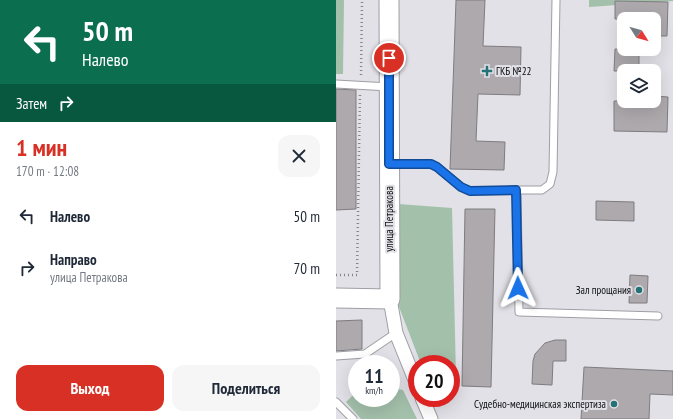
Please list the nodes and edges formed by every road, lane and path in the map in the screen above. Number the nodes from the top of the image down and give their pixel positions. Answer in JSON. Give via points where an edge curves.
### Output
{"nodes":[{"id":1,"x":362,"y":0,"type":"edge"},
{"id":2,"x":389,"y":0,"type":"edge"},
{"id":3,"x":556,"y":0,"type":"edge"},
{"id":4,"x":336,"y":84,"type":"edge"},
{"id":5,"x":361,"y":85,"type":"junction"},
{"id":6,"x":389,"y":87,"type":"junction"},
{"id":7,"x":389,"y":164,"type":"junction"},
{"id":8,"x":516,"y":190,"type":"junction"},
{"id":9,"x":336,"y":275,"type":"edge"},
{"id":10,"x":336,"y":298,"type":"edge"},
{"id":11,"x":390,"y":299,"type":"junction"},
{"id":12,"x":658,"y":316,"type":"dead end"},
{"id":13,"x":396,"y":333,"type":"junction"},
{"id":14,"x":336,"y":356,"type":"edge"},
{"id":15,"x":408,"y":363,"type":"edge"},
{"id":16,"x":336,"y":402,"type":"edge"},
{"id":17,"x":426,"y":407,"type":"edge"},
{"id":18,"x":353,"y":419,"type":"edge"},
{"id":19,"x":431,"y":419,"type":"edge"}],
"edges":[{"from":1,"to":5,"type":"path"},
{"from":2,"to":6,"type":"street","name":"улица Петракова"},
{"from":3,"to":8,"type":"lane","via":[[553,172],[550,184],[542,190]]},
{"from":4,"to":5,"type":"lane"},
{"from":5,"to":6,"type":"lane"},
{"from":5,"to":9,"type":"path","via":[[357,275]]},
{"from":6,"to":7,"type":"street","name":"улица Петракова"},
{"from":7,"to":8,"type":"lane","via":[[431,164],[470,191]]},
{"from":7,"to":11,"type":"street","name":"улица Петракова"},
{"from":8,"to":12,"type":"lane","via":[[519,312]]},
{"from":10,"to":11,"type":"street"},
{"from":11,"to":13,"type":"street","name":"улица Петракова"},
{"from":13,"to":14,"type":"lane","via":[[365,354]]},
{"from":13,"to":15,"type":"street","name":"улица Петракова"},
{"from":16,"to":18,"type":"lane"},
{"from":17,"to":19,"type":"street"}]}
